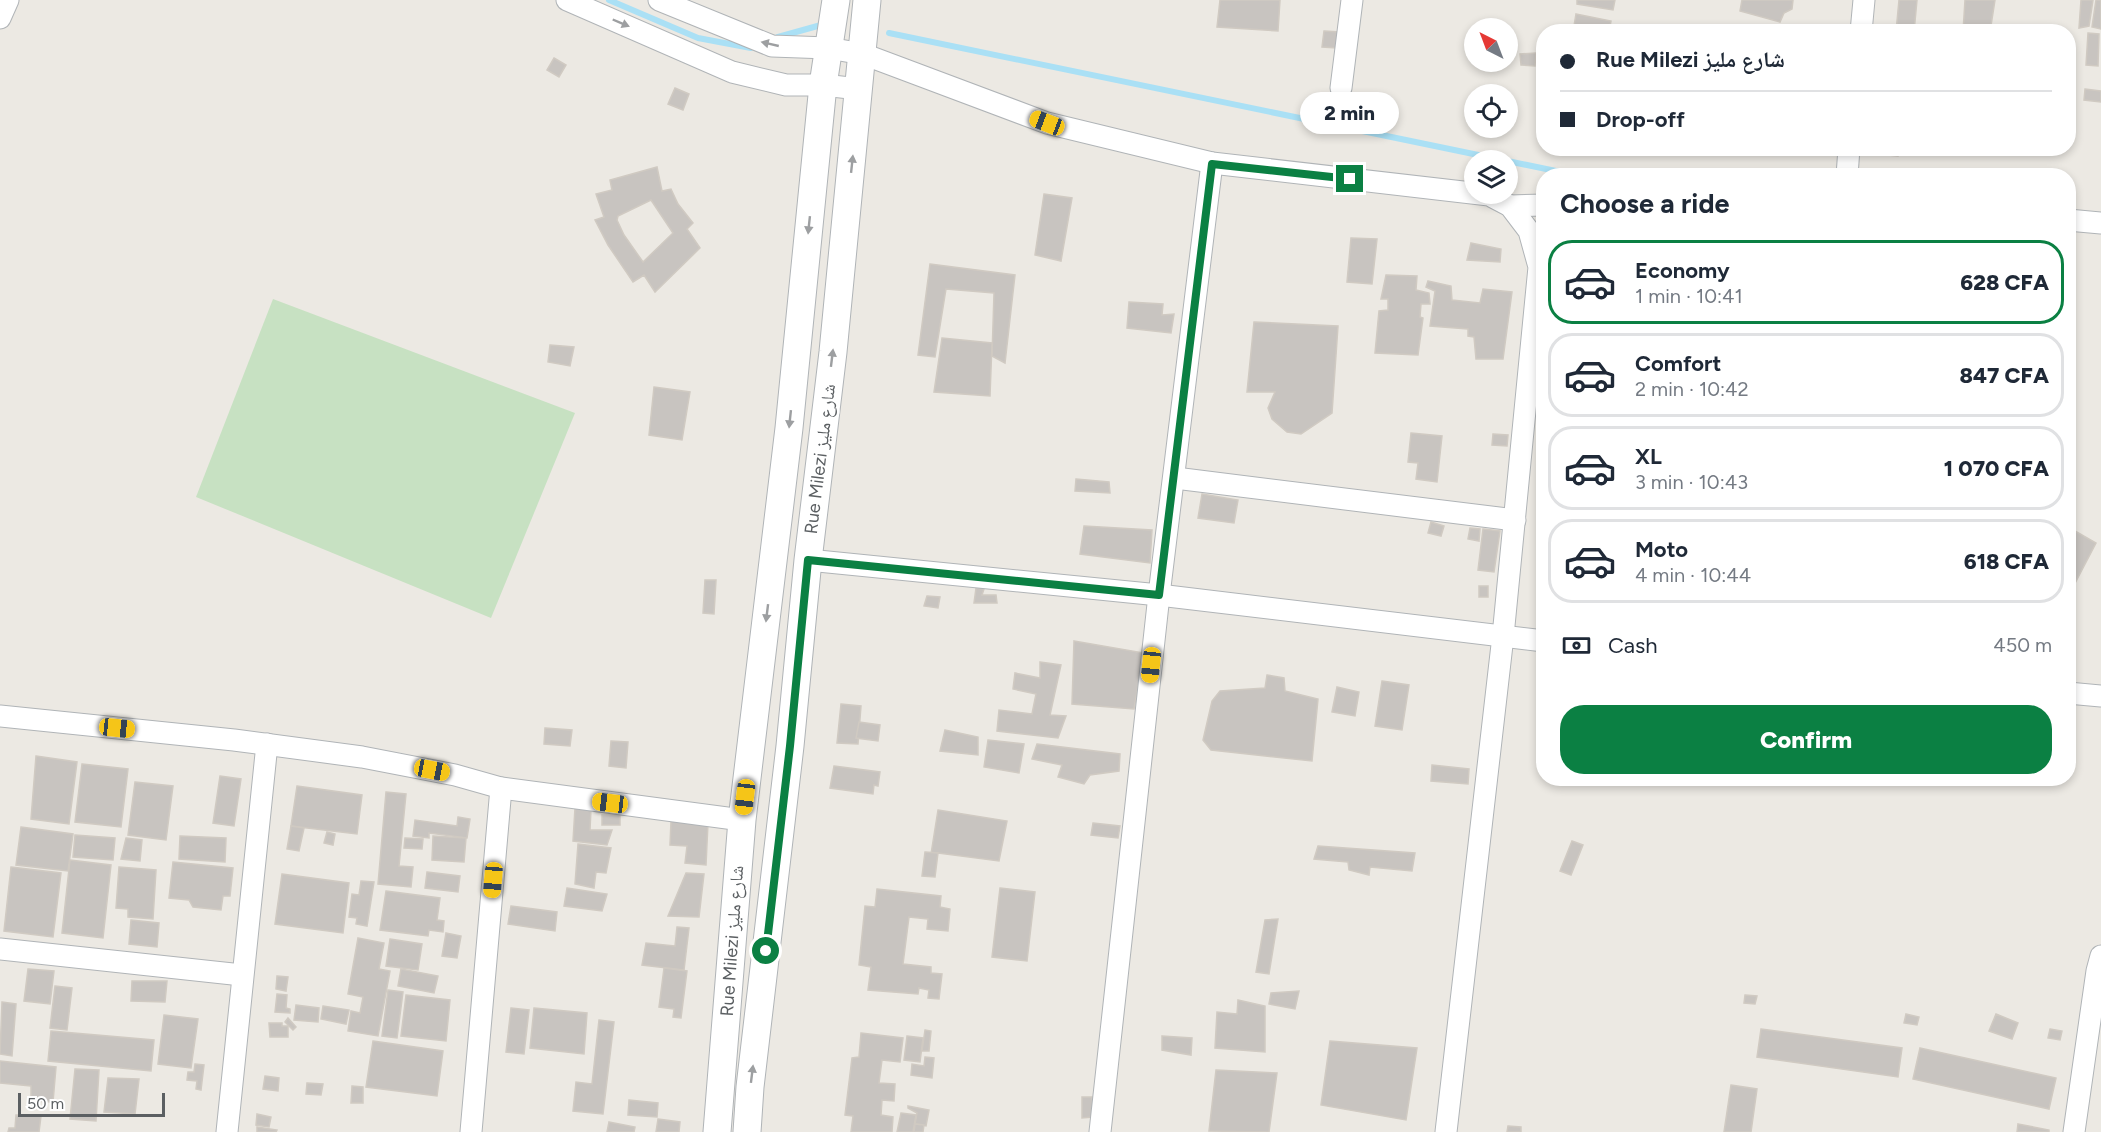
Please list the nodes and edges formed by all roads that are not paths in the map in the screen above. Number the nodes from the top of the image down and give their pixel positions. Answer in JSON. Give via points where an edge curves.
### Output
{"nodes":[{"id":1,"x":8,"y":0,"type":"edge"},
{"id":2,"x":567,"y":0,"type":"edge"},
{"id":3,"x":659,"y":0,"type":"edge"},
{"id":4,"x":836,"y":0,"type":"edge"},
{"id":5,"x":867,"y":0,"type":"edge"},
{"id":6,"x":1352,"y":0,"type":"edge"},
{"id":7,"x":1864,"y":0,"type":"edge"},
{"id":8,"x":0,"y":18,"type":"edge"},
{"id":9,"x":1862,"y":24,"type":"edge"},
{"id":10,"x":828,"y":48,"type":"junction"},
{"id":11,"x":863,"y":54,"type":"junction"},
{"id":12,"x":823,"y":85,"type":"junction"},
{"id":13,"x":1341,"y":88,"type":"dead end"},
{"id":14,"x":859,"y":89,"type":"junction"},
{"id":15,"x":1212,"y":164,"type":"junction"},
{"id":16,"x":1536,"y":205,"type":"edge"},
{"id":17,"x":1510,"y":206,"type":"junction"},
{"id":18,"x":2076,"y":221,"type":"edge"},
{"id":19,"x":2101,"y":223,"type":"edge"},
{"id":20,"x":1536,"y":256,"type":"edge"},
{"id":21,"x":1536,"y":298,"type":"edge"},
{"id":22,"x":1175,"y":478,"type":"junction"},
{"id":23,"x":1515,"y":519,"type":"junction"},
{"id":24,"x":808,"y":560,"type":"junction"},
{"id":25,"x":1159,"y":595,"type":"junction"},
{"id":26,"x":1503,"y":636,"type":"junction"},
{"id":27,"x":1536,"y":640,"type":"edge"},
{"id":28,"x":2076,"y":694,"type":"edge"},
{"id":29,"x":2101,"y":696,"type":"edge"},
{"id":30,"x":0,"y":716,"type":"edge"},
{"id":31,"x":267,"y":744,"type":"junction"},
{"id":32,"x":501,"y":788,"type":"junction"},
{"id":33,"x":742,"y":820,"type":"junction"},
{"id":34,"x":0,"y":950,"type":"edge"},
{"id":35,"x":2101,"y":956,"type":"edge"},
{"id":36,"x":242,"y":975,"type":"junction"},
{"id":37,"x":227,"y":1132,"type":"edge"},
{"id":38,"x":471,"y":1132,"type":"edge"},
{"id":39,"x":717,"y":1132,"type":"edge"},
{"id":40,"x":747,"y":1132,"type":"edge"},
{"id":41,"x":1100,"y":1132,"type":"edge"},
{"id":42,"x":1446,"y":1132,"type":"edge"},
{"id":43,"x":2073,"y":1132,"type":"edge"}],
"edges":[{"from":1,"to":8,"type":"street"},
{"from":2,"to":12,"type":"street","one_way":true,"via":[[732,72],[786,84]]},
{"from":10,"to":3,"type":"street","one_way":true,"via":[[772,46]]},
{"from":4,"to":10,"type":"street","name":"Rue Milezi شارع مليز"},
{"from":5,"to":11,"type":"street","name":"Rue Milezi شارع مليز"},
{"from":6,"to":13,"type":"street"},
{"from":7,"to":9,"type":"street"},
{"from":10,"to":11,"type":"street"},
{"from":10,"to":12,"type":"street","name":"Rue Milezi شارع مليز"},
{"from":11,"to":14,"type":"street","name":"Rue Milezi شارع مليز"},
{"from":11,"to":15,"type":"street","via":[[1047,123]]},
{"from":12,"to":14,"type":"street"},
{"from":12,"to":33,"type":"street","name":"Rue Milezi شارع مليز","one_way":true,"via":[[789,428]]},
{"from":24,"to":14,"type":"street","name":"Rue Milezi شارع مليز","one_way":true},
{"from":15,"to":17,"type":"street","via":[[1489,195]]},
{"from":15,"to":22,"type":"street"},
{"from":16,"to":17,"type":"street"},
{"from":17,"to":20,"type":"street","via":[[1529,231]]},
{"from":18,"to":19,"type":"street"},
{"from":21,"to":23,"type":"street"},
{"from":22,"to":23,"type":"street"},
{"from":22,"to":25,"type":"street"},
{"from":23,"to":26,"type":"street"},
{"from":24,"to":25,"type":"street"},
{"from":40,"to":24,"type":"street","name":"Rue Milezi شارع مليز","one_way":true},
{"from":25,"to":26,"type":"street"},
{"from":25,"to":41,"type":"street"},
{"from":26,"to":27,"type":"street"},
{"from":26,"to":42,"type":"street"},
{"from":28,"to":29,"type":"street"},
{"from":30,"to":31,"type":"street"},
{"from":31,"to":32,"type":"street","via":[[409,766]]},
{"from":31,"to":36,"type":"street"},
{"from":32,"to":33,"type":"street"},
{"from":32,"to":38,"type":"street"},
{"from":33,"to":39,"type":"street","name":"Rue Milezi شارع مليز"},
{"from":34,"to":36,"type":"street"},
{"from":35,"to":43,"type":"street"},
{"from":36,"to":37,"type":"street"}]}
